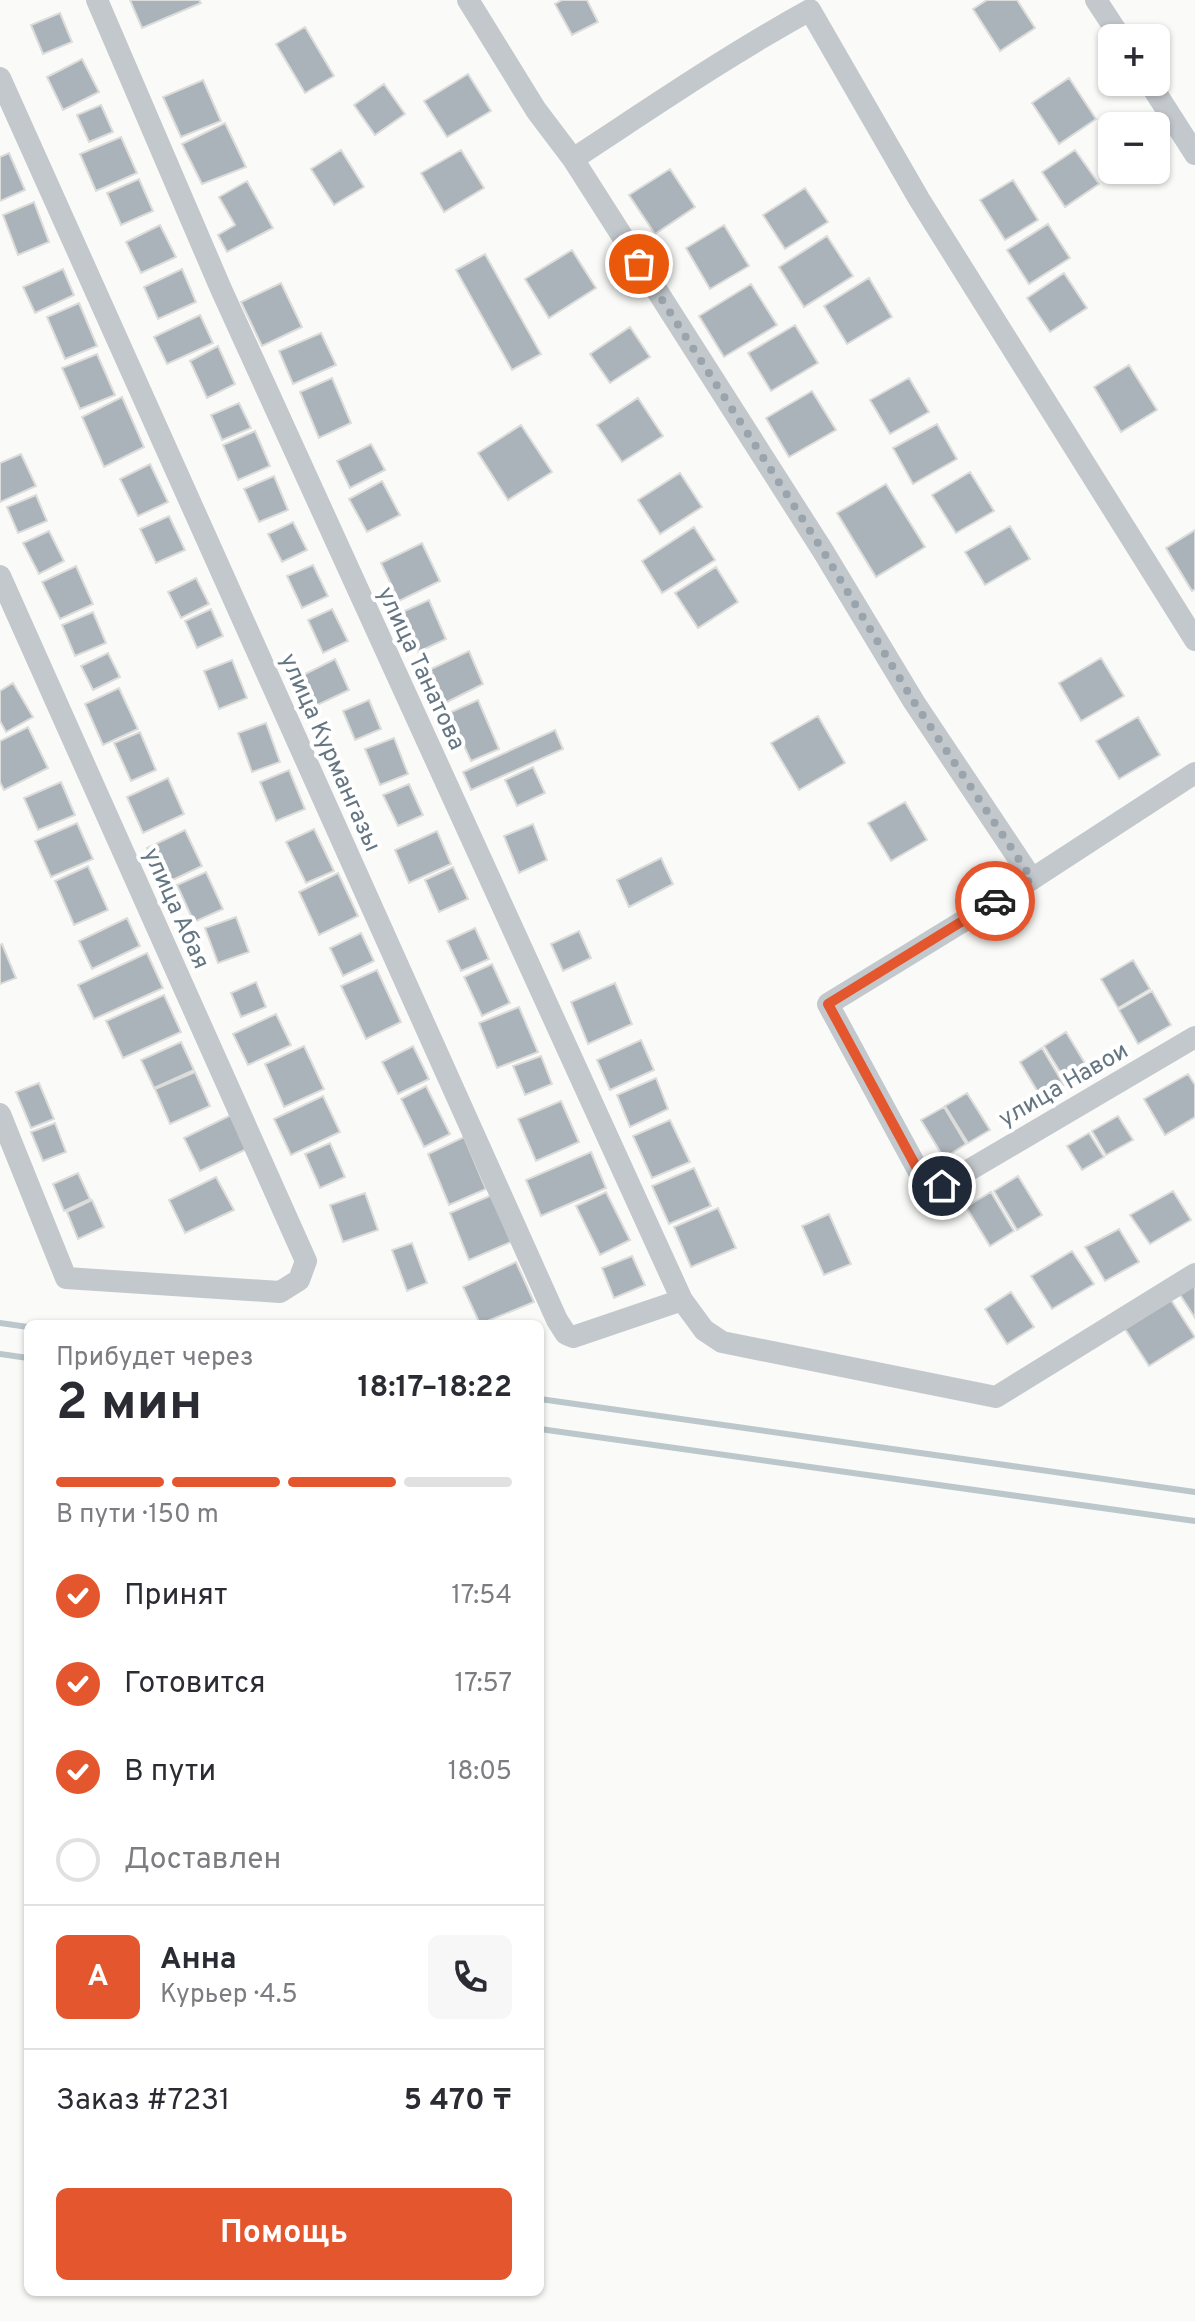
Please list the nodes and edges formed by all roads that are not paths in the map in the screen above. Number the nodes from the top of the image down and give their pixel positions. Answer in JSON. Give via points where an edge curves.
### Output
{"nodes":[{"id":1,"x":97,"y":0,"type":"edge"},
{"id":2,"x":468,"y":0,"type":"edge"},
{"id":3,"x":1096,"y":0,"type":"edge"},
{"id":4,"x":818,"y":5,"type":"edge"},
{"id":5,"x":1112,"y":24,"type":"edge"},
{"id":6,"x":0,"y":78,"type":"edge"},
{"id":7,"x":1158,"y":96,"type":"edge"},
{"id":8,"x":1195,"y":154,"type":"edge"},
{"id":9,"x":573,"y":159,"type":"junction"},
{"id":10,"x":0,"y":576,"type":"edge"},
{"id":11,"x":1195,"y":640,"type":"edge"},
{"id":12,"x":1195,"y":773,"type":"edge"},
{"id":13,"x":1032,"y":879,"type":"junction"},
{"id":14,"x":1195,"y":1037,"type":"edge"},
{"id":15,"x":0,"y":1114,"type":"edge"},
{"id":16,"x":1195,"y":1274,"type":"edge"},
{"id":17,"x":682,"y":1300,"type":"junction"}],
"edges":[{"from":1,"to":17,"type":"street","name":"улица Танатова","via":[[227,303]]},
{"from":2,"to":9,"type":"street"},
{"from":3,"to":5,"type":"street"},
{"from":4,"to":9,"type":"street"},
{"from":4,"to":11,"type":"street","via":[[919,199]]},
{"from":6,"to":17,"type":"street","name":"улица Курмангазы","via":[[557,1320],[573,1337]]},
{"from":7,"to":8,"type":"street"},
{"from":9,"to":13,"type":"street","via":[[914,702]]},
{"from":10,"to":15,"type":"street","name":"улица Абая","via":[[306,1261],[299,1280],[280,1292],[66,1278]]},
{"from":12,"to":13,"type":"street"},
{"from":13,"to":14,"type":"street","name":"улица Навои","via":[[828,1004],[927,1184],[942,1186]]},
{"from":16,"to":17,"type":"street","name":"улица Танатова","via":[[996,1397],[722,1342],[704,1330]]}]}
